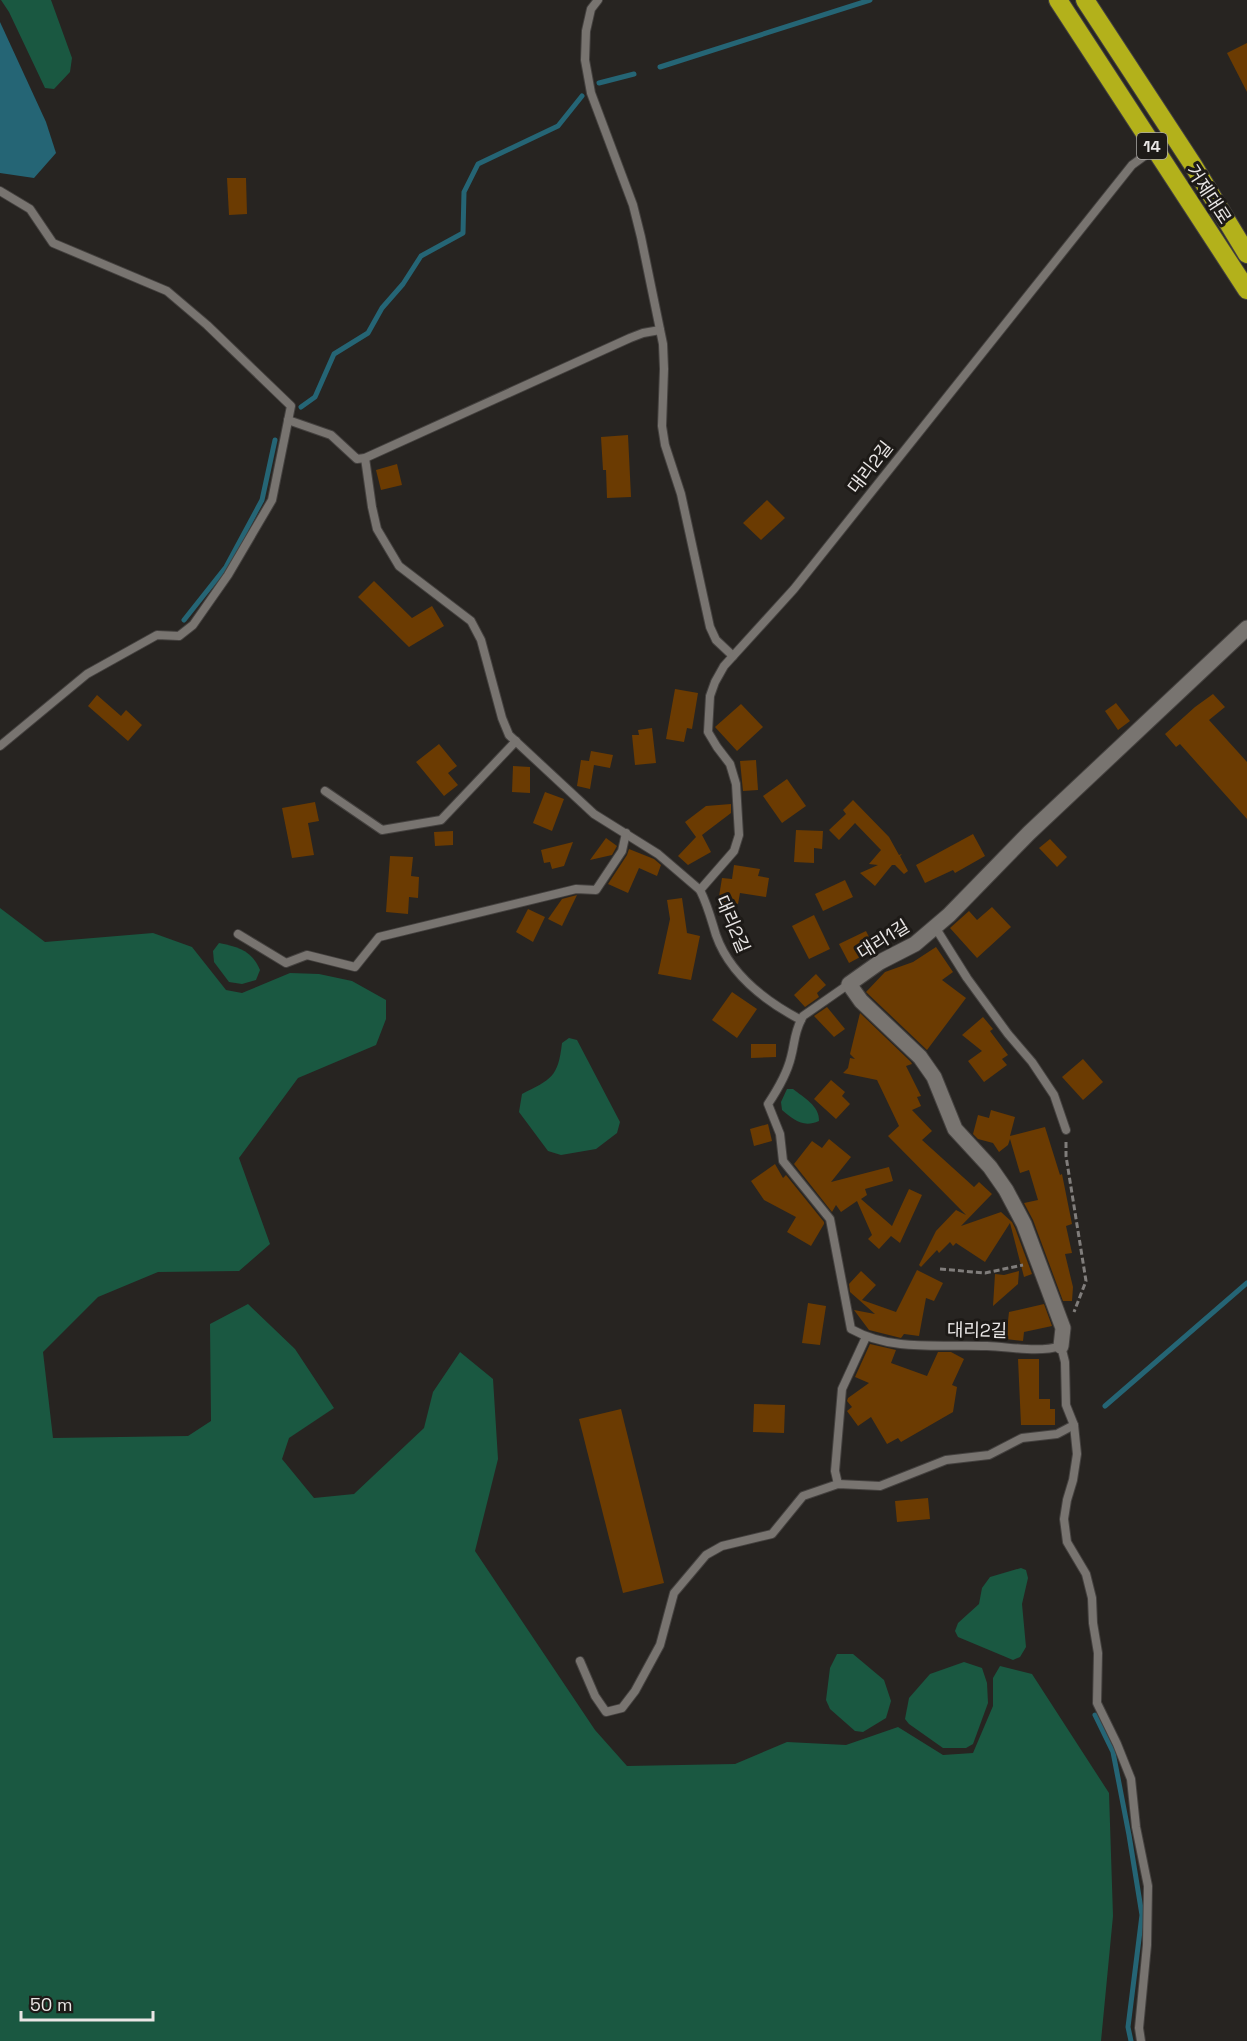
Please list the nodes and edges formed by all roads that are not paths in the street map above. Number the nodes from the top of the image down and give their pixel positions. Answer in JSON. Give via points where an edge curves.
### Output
{"nodes":[{"id":1,"x":598,"y":0,"type":"edge"},
{"id":2,"x":1058,"y":0,"type":"edge"},
{"id":3,"x":1085,"y":0,"type":"edge"},
{"id":4,"x":1154,"y":149,"type":"junction"},
{"id":5,"x":0,"y":191,"type":"edge"},
{"id":6,"x":1247,"y":254,"type":"edge"},
{"id":7,"x":1247,"y":290,"type":"edge"},
{"id":8,"x":660,"y":330,"type":"junction"},
{"id":9,"x":288,"y":420,"type":"junction"},
{"id":10,"x":365,"y":458,"type":"junction"},
{"id":11,"x":1247,"y":628,"type":"edge"},
{"id":12,"x":733,"y":656,"type":"junction"},
{"id":13,"x":516,"y":741,"type":"junction"},
{"id":14,"x":0,"y":746,"type":"edge"},
{"id":15,"x":325,"y":791,"type":"dead end"},
{"id":16,"x":626,"y":833,"type":"junction"},
{"id":17,"x":700,"y":890,"type":"junction"},
{"id":18,"x":935,"y":927,"type":"junction"},
{"id":19,"x":238,"y":934,"type":"dead end"},
{"id":20,"x":849,"y":984,"type":"junction"},
{"id":21,"x":801,"y":1020,"type":"junction"},
{"id":22,"x":1066,"y":1130,"type":"road end"},
{"id":23,"x":866,"y":1337,"type":"junction"},
{"id":24,"x":1061,"y":1346,"type":"junction"},
{"id":25,"x":1074,"y":1425,"type":"junction"},
{"id":26,"x":838,"y":1484,"type":"junction"},
{"id":27,"x":580,"y":1661,"type":"dead end"},
{"id":28,"x":1141,"y":2041,"type":"edge"}],
"edges":[{"from":1,"to":8,"type":"lane","via":[[591,9],[586,31],[585,60],[591,93],[633,205]]},
{"from":2,"to":4,"type":"highway","name":"거제대로","number":"14"},
{"from":3,"to":6,"type":"highway","name":"거제대로","number":"14"},
{"from":4,"to":7,"type":"highway","name":"거제대로","number":"14"},
{"from":4,"to":12,"type":"lane","name":"대리2길","via":[[1132,165],[787,597]]},
{"from":5,"to":9,"type":"lane","via":[[30,209],[53,243],[167,291],[291,406]]},
{"from":8,"to":10,"type":"lane","via":[[630,338]]},
{"from":8,"to":12,"type":"lane","via":[[665,445],[681,494],[710,627],[716,640]]},
{"from":9,"to":10,"type":"lane","via":[[331,435],[357,459]]},
{"from":9,"to":14,"type":"lane","via":[[273,500],[193,625],[179,636],[157,635],[87,674]]},
{"from":10,"to":13,"type":"lane","via":[[377,529],[399,566],[471,621],[481,640],[502,718]]},
{"from":11,"to":18,"type":"street","name":"대리1길"},
{"from":12,"to":17,"type":"lane","name":"대리2길","via":[[710,696],[708,732],[730,764],[736,784],[739,835],[734,851]]},
{"from":13,"to":15,"type":"lane","via":[[441,820],[382,830]]},
{"from":13,"to":16,"type":"lane","via":[[594,814]]},
{"from":16,"to":17,"type":"lane"},
{"from":16,"to":19,"type":"lane","via":[[622,851],[596,890],[576,889],[379,937],[355,967],[307,955],[286,963]]},
{"from":17,"to":21,"type":"lane","name":"대리2길","via":[[732,965],[746,983]]},
{"from":18,"to":20,"type":"street","name":"대리1길","via":[[915,944]]},
{"from":18,"to":22,"type":"lane","via":[[973,987],[1054,1095]]},
{"from":20,"to":21,"type":"lane"},
{"from":20,"to":24,"type":"street","name":"대리1길","via":[[861,1001],[920,1057],[934,1077],[955,1129],[1006,1190],[1040,1262],[1063,1328]]},
{"from":21,"to":23,"type":"lane","via":[[782,1082],[768,1104],[780,1134],[783,1161],[830,1219],[850,1329]]},
{"from":23,"to":24,"type":"lane","name":"대리2길","via":[[917,1346],[1045,1351]]},
{"from":23,"to":26,"type":"lane","via":[[842,1389],[835,1472]]},
{"from":24,"to":25,"type":"lane","via":[[1066,1405]]},
{"from":25,"to":26,"type":"lane","via":[[1057,1434],[1022,1438],[989,1455],[946,1460],[880,1486]]},
{"from":25,"to":28,"type":"lane","via":[[1077,1454],[1064,1519],[1067,1542],[1086,1574],[1092,1598],[1098,1653],[1097,1703],[1131,1779],[1136,1827],[1149,1886]]},
{"from":26,"to":27,"type":"lane","via":[[803,1496],[772,1534],[722,1546],[706,1555],[674,1593],[660,1645],[622,1708],[606,1712]]}]}
